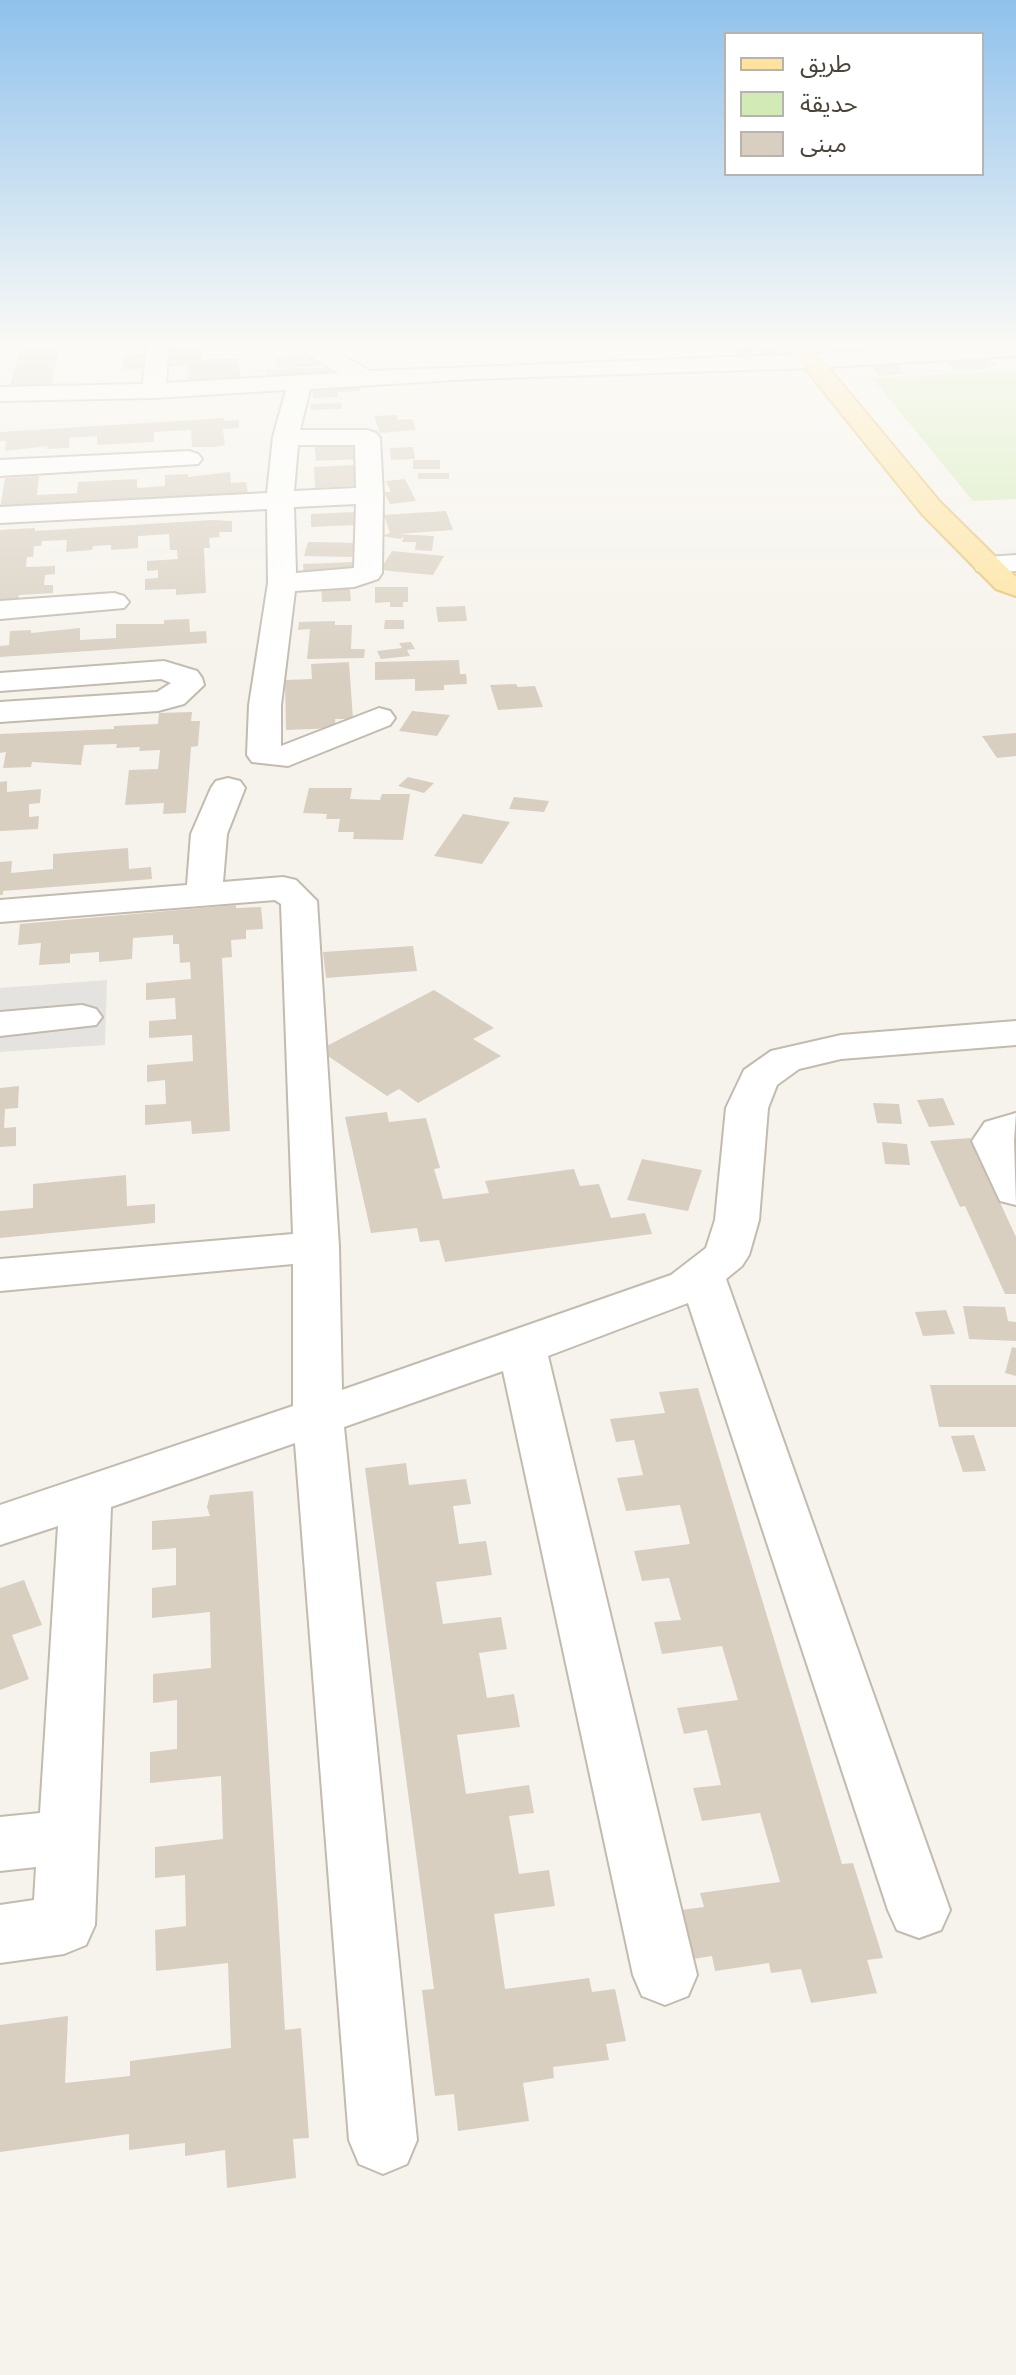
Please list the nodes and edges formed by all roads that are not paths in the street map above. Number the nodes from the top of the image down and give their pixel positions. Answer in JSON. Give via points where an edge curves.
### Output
{"nodes":[{"id":1,"x":284,"y":453,"type":"edge"},
{"id":2,"x":368,"y":453,"type":"edge"},
{"id":3,"x":886,"y":453,"type":"edge"},
{"id":4,"x":189,"y":459,"type":"dead end"},
{"id":5,"x":0,"y":468,"type":"edge"},
{"id":6,"x":370,"y":495,"type":"junction"},
{"id":7,"x":280,"y":500,"type":"junction"},
{"id":8,"x":0,"y":515,"type":"edge"},
{"id":9,"x":1008,"y":579,"type":"edge"},
{"id":10,"x":282,"y":583,"type":"junction"},
{"id":11,"x":114,"y":602,"type":"dead end"},
{"id":12,"x":0,"y":610,"type":"edge"},
{"id":13,"x":0,"y":682,"type":"edge"},
{"id":14,"x":0,"y":712,"type":"edge"},
{"id":15,"x":379,"y":718,"type":"dead end"},
{"id":16,"x":228,"y":788,"type":"dead end"},
{"id":17,"x":204,"y":895,"type":"junction"},
{"id":18,"x":0,"y":911,"type":"edge"},
{"id":19,"x":82,"y":1017,"type":"dead end"},
{"id":20,"x":0,"y":1024,"type":"edge"},
{"id":21,"x":1016,"y":1033,"type":"edge"},
{"id":22,"x":1016,"y":1126,"type":"edge"},
{"id":23,"x":1016,"y":1191,"type":"edge"},
{"id":24,"x":316,"y":1247,"type":"junction"},
{"id":25,"x":0,"y":1275,"type":"edge"},
{"id":26,"x":702,"y":1275,"type":"junction"},
{"id":27,"x":522,"y":1347,"type":"junction"},
{"id":28,"x":318,"y":1417,"type":"junction"},
{"id":29,"x":86,"y":1496,"type":"junction"},
{"id":30,"x":0,"y":1525,"type":"edge"},
{"id":31,"x":69,"y":1837,"type":"junction"},
{"id":32,"x":0,"y":1844,"type":"edge"},
{"id":33,"x":919,"y":1910,"type":"dead end"},
{"id":34,"x":0,"y":1934,"type":"edge"},
{"id":35,"x":665,"y":1975,"type":"dead end"},
{"id":36,"x":383,"y":2140,"type":"dead end"}],
"edges":[{"from":1,"to":7,"type":"street"},
{"from":2,"to":6,"type":"street"},
{"from":3,"to":9,"type":"main road","via":[[931,508]]},
{"from":4,"to":5,"type":"street"},
{"from":6,"to":7,"type":"street"},
{"from":6,"to":10,"type":"street","via":[[368,573]]},
{"from":7,"to":8,"type":"street"},
{"from":7,"to":10,"type":"street"},
{"from":10,"to":15,"type":"street","via":[[265,705],[264,755],[288,756]]},
{"from":11,"to":12,"type":"street"},
{"from":13,"to":14,"type":"street","via":[[164,670],[186,678],[188,685],[184,692],[158,701]]},
{"from":16,"to":17,"type":"street","via":[[209,834]]},
{"from":17,"to":18,"type":"street"},
{"from":17,"to":24,"type":"street","via":[[283,888],[299,901]]},
{"from":19,"to":20,"type":"street"},
{"from":21,"to":26,"type":"street","via":[[841,1047],[785,1060],[759,1079],[747,1108],[737,1220],[726,1255]]},
{"from":22,"to":23,"type":"street","via":[[1000,1131],[993,1141]]},
{"from":24,"to":25,"type":"street"},
{"from":24,"to":28,"type":"street"},
{"from":26,"to":27,"type":"street","via":[[687,1286]]},
{"from":26,"to":33,"type":"street"},
{"from":27,"to":28,"type":"street"},
{"from":27,"to":35,"type":"street"},
{"from":28,"to":29,"type":"street"},
{"from":28,"to":36,"type":"street"},
{"from":29,"to":30,"type":"street"},
{"from":29,"to":31,"type":"street"},
{"from":31,"to":32,"type":"street"},
{"from":31,"to":34,"type":"street","via":[[64,1925]]}]}
